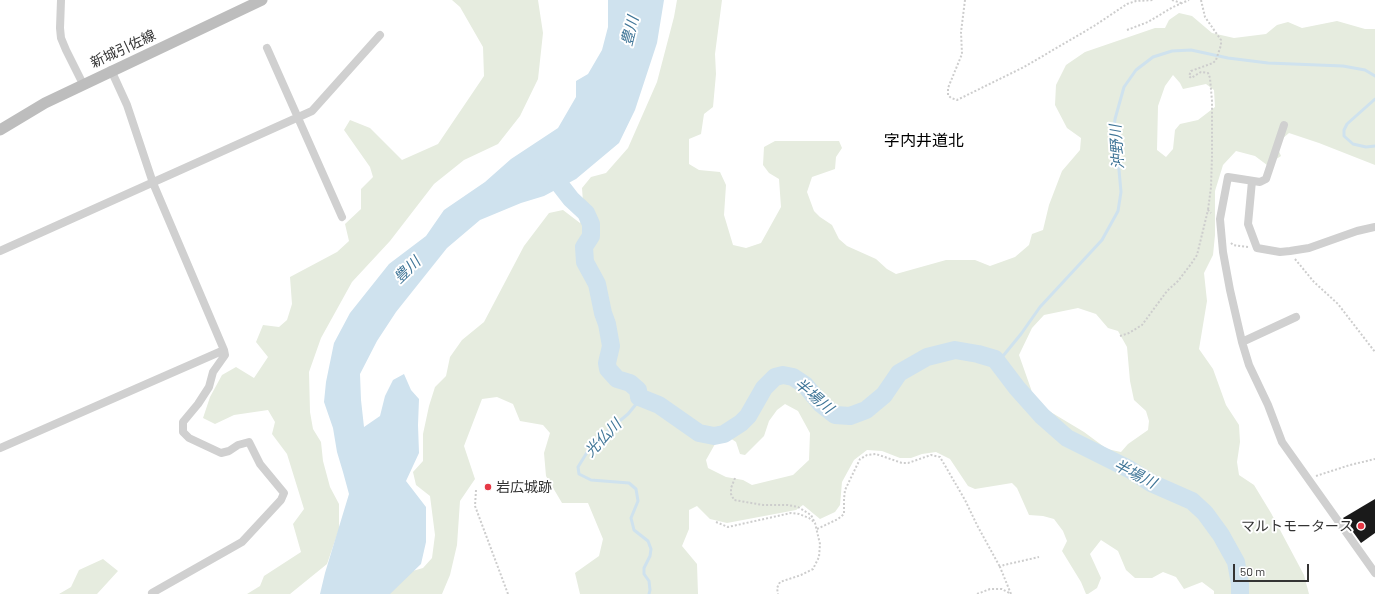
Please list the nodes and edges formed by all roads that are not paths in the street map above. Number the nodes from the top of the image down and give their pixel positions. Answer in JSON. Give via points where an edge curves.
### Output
{"nodes":[{"id":1,"x":61,"y":0,"type":"edge"},
{"id":2,"x":262,"y":0,"type":"edge"},
{"id":3,"x":380,"y":35,"type":"dead end"},
{"id":4,"x":267,"y":48,"type":"dead end"},
{"id":5,"x":111,"y":70,"type":"junction"},
{"id":6,"x":83,"y":84,"type":"junction"},
{"id":7,"x":299,"y":117,"type":"junction"},
{"id":8,"x":1284,"y":125,"type":"dead end"},
{"id":9,"x":0,"y":130,"type":"edge"},
{"id":10,"x":1252,"y":181,"type":"junction"},
{"id":11,"x":153,"y":183,"type":"junction"},
{"id":12,"x":342,"y":217,"type":"dead end"},
{"id":13,"x":1375,"y":227,"type":"edge"},
{"id":14,"x":0,"y":251,"type":"edge"},
{"id":15,"x":1296,"y":317,"type":"dead end"},
{"id":16,"x":1242,"y":342,"type":"junction"},
{"id":17,"x":224,"y":350,"type":"junction"},
{"id":18,"x":0,"y":448,"type":"edge"},
{"id":19,"x":1375,"y":573,"type":"edge"},
{"id":20,"x":152,"y":594,"type":"edge"}],
"edges":[{"from":1,"to":6,"type":"street","via":[[61,38]]},
{"from":2,"to":5,"type":"main road","name":"新城引佐線"},
{"from":3,"to":7,"type":"street","via":[[312,111]]},
{"from":4,"to":7,"type":"street"},
{"from":5,"to":6,"type":"main road","name":"新城引佐線"},
{"from":5,"to":11,"type":"street","via":[[127,105]]},
{"from":6,"to":9,"type":"main road","name":"新城引佐線"},
{"from":7,"to":11,"type":"street"},
{"from":7,"to":12,"type":"street"},
{"from":8,"to":10,"type":"street","via":[[1266,180]]},
{"from":10,"to":13,"type":"street","via":[[1248,224],[1257,248],[1280,252],[1309,248]]},
{"from":10,"to":16,"type":"street","via":[[1228,177],[1220,219],[1230,290]]},
{"from":11,"to":14,"type":"street"},
{"from":11,"to":17,"type":"street"},
{"from":15,"to":16,"type":"street"},
{"from":16,"to":19,"type":"street","via":[[1249,365],[1282,442]]},
{"from":17,"to":18,"type":"street"},
{"from":17,"to":20,"type":"street","via":[[225,355],[212,372],[210,387],[183,422],[183,432],[189,438],[221,453],[249,442],[260,464],[284,493],[281,500],[242,542]]}]}
